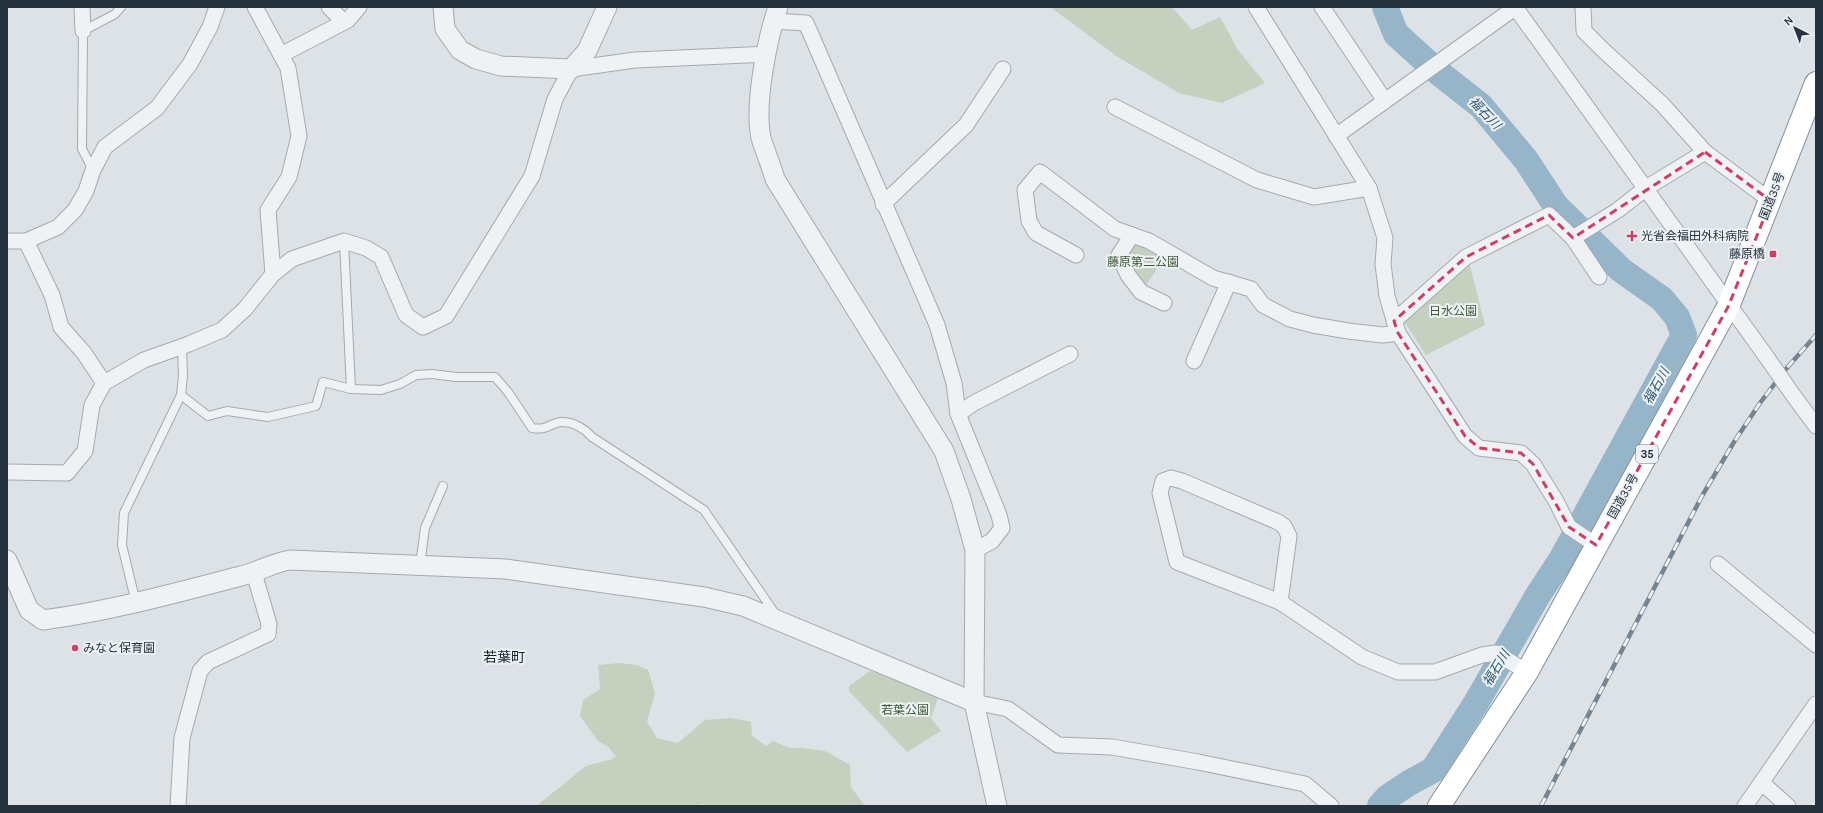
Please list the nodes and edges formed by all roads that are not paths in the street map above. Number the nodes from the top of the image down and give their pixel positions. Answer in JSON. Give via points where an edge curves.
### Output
{"nodes":[{"id":1,"x":82,"y":7,"type":"edge"},
{"id":2,"x":121,"y":7,"type":"edge"},
{"id":3,"x":217,"y":7,"type":"edge"},
{"id":4,"x":255,"y":7,"type":"edge"},
{"id":5,"x":329,"y":7,"type":"edge"},
{"id":6,"x":359,"y":7,"type":"edge"},
{"id":7,"x":443,"y":7,"type":"edge"},
{"id":8,"x":607,"y":7,"type":"edge"},
{"id":9,"x":1256,"y":7,"type":"edge"},
{"id":10,"x":1322,"y":7,"type":"edge"},
{"id":11,"x":1515,"y":7,"type":"edge"},
{"id":12,"x":1582,"y":7,"type":"edge"},
{"id":13,"x":776,"y":14,"type":"edge"},
{"id":14,"x":344,"y":22,"type":"junction"},
{"id":15,"x":83,"y":31,"type":"junction"},
{"id":16,"x":767,"y":54,"type":"junction"},
{"id":17,"x":281,"y":55,"type":"junction"},
{"id":18,"x":570,"y":69,"type":"junction"},
{"id":19,"x":1003,"y":69,"type":"dead end"},
{"id":20,"x":1816,"y":83,"type":"edge"},
{"id":21,"x":1384,"y":101,"type":"junction"},
{"id":22,"x":1115,"y":107,"type":"dead end"},
{"id":23,"x":1336,"y":136,"type":"junction"},
{"id":24,"x":1705,"y":152,"type":"junction"},
{"id":25,"x":93,"y":170,"type":"junction"},
{"id":26,"x":1368,"y":188,"type":"junction"},
{"id":27,"x":1646,"y":188,"type":"junction"},
{"id":28,"x":1771,"y":201,"type":"junction"},
{"id":29,"x":883,"y":204,"type":"junction"},
{"id":30,"x":1132,"y":235,"type":"junction"},
{"id":31,"x":1573,"y":238,"type":"junction"},
{"id":32,"x":7,"y":241,"type":"edge"},
{"id":33,"x":26,"y":241,"type":"junction"},
{"id":34,"x":344,"y":241,"type":"junction"},
{"id":35,"x":1076,"y":255,"type":"dead end"},
{"id":36,"x":273,"y":274,"type":"junction"},
{"id":37,"x":1599,"y":277,"type":"dead end"},
{"id":38,"x":1229,"y":282,"type":"junction"},
{"id":39,"x":1164,"y":303,"type":"dead end"},
{"id":40,"x":1728,"y":307,"type":"junction"},
{"id":41,"x":1396,"y":327,"type":"junction"},
{"id":42,"x":182,"y":347,"type":"junction"},
{"id":43,"x":1070,"y":354,"type":"dead end"},
{"id":44,"x":1194,"y":361,"type":"dead end"},
{"id":45,"x":104,"y":383,"type":"junction"},
{"id":46,"x":351,"y":389,"type":"junction"},
{"id":47,"x":181,"y":395,"type":"junction"},
{"id":48,"x":958,"y":414,"type":"junction"},
{"id":49,"x":1816,"y":426,"type":"edge"},
{"id":50,"x":7,"y":472,"type":"edge"},
{"id":51,"x":443,"y":486,"type":"dead end"},
{"id":52,"x":1582,"y":536,"type":"junction"},
{"id":53,"x":975,"y":550,"type":"junction"},
{"id":54,"x":7,"y":560,"type":"edge"},
{"id":55,"x":1718,"y":564,"type":"dead end"},
{"id":56,"x":420,"y":565,"type":"junction"},
{"id":57,"x":254,"y":573,"type":"junction"},
{"id":58,"x":1280,"y":602,"type":"junction"},
{"id":59,"x":136,"y":603,"type":"junction"},
{"id":60,"x":780,"y":621,"type":"junction"},
{"id":61,"x":1816,"y":645,"type":"edge"},
{"id":62,"x":1519,"y":667,"type":"junction"},
{"id":63,"x":974,"y":702,"type":"junction"},
{"id":64,"x":1816,"y":704,"type":"edge"},
{"id":65,"x":1762,"y":782,"type":"junction"},
{"id":66,"x":178,"y":806,"type":"edge"},
{"id":67,"x":997,"y":806,"type":"edge"},
{"id":68,"x":1331,"y":806,"type":"edge"},
{"id":69,"x":1439,"y":806,"type":"edge"},
{"id":70,"x":1745,"y":806,"type":"edge"},
{"id":71,"x":1788,"y":806,"type":"edge"}],
"edges":[{"from":1,"to":15,"type":"street"},
{"from":2,"to":15,"type":"lane","via":[[115,14]]},
{"from":3,"to":25,"type":"street","via":[[210,27],[190,64],[157,108],[105,147]]},
{"from":4,"to":17,"type":"street"},
{"from":5,"to":14,"type":"street"},
{"from":6,"to":14,"type":"street"},
{"from":7,"to":18,"type":"street","via":[[445,29],[460,50],[476,59],[501,66]]},
{"from":8,"to":18,"type":"street","via":[[587,50]]},
{"from":9,"to":23,"type":"street"},
{"from":10,"to":21,"type":"street"},
{"from":11,"to":21,"type":"street"},
{"from":11,"to":27,"type":"street"},
{"from":12,"to":24,"type":"street","via":[[1584,31],[1662,104]]},
{"from":13,"to":16,"type":"street"},
{"from":13,"to":29,"type":"street","via":[[806,23]]},
{"from":14,"to":17,"type":"street"},
{"from":15,"to":25,"type":"lane","via":[[82,148]]},
{"from":16,"to":18,"type":"street","via":[[635,60]]},
{"from":16,"to":53,"type":"street","via":[[759,97],[761,136],[775,179],[944,450],[961,498]]},
{"from":17,"to":36,"type":"street","via":[[288,68],[299,136],[289,177],[268,210]]},
{"from":18,"to":34,"type":"street","via":[[555,99],[532,176],[446,316],[423,328],[406,315],[381,257],[366,248]]},
{"from":19,"to":29,"type":"street","via":[[966,125]]},
{"from":20,"to":28,"type":"highway","name":"国道35号","number":"35"},
{"from":21,"to":23,"type":"street"},
{"from":22,"to":26,"type":"street","via":[[1257,180],[1314,197]]},
{"from":23,"to":26,"type":"street"},
{"from":24,"to":27,"type":"street"},
{"from":24,"to":28,"type":"street"},
{"from":25,"to":33,"type":"street","via":[[86,191],[75,210],[58,227]]},
{"from":26,"to":41,"type":"street","via":[[1384,238],[1383,264],[1387,296]]},
{"from":27,"to":31,"type":"street","via":[[1618,210]]},
{"from":27,"to":40,"type":"street"},
{"from":28,"to":40,"type":"highway","name":"国道35号","number":"35"},
{"from":29,"to":48,"type":"street","via":[[937,325],[954,383]]},
{"from":30,"to":35,"type":"street","via":[[1115,229],[1040,172],[1025,190],[1029,221],[1036,233]]},
{"from":30,"to":38,"type":"street","via":[[1172,252],[1213,278]]},
{"from":30,"to":39,"type":"street","via":[[1119,255],[1128,275],[1141,292]]},
{"from":31,"to":37,"type":"street"},
{"from":31,"to":41,"type":"street","via":[[1548,215],[1466,257]]},
{"from":32,"to":33,"type":"street"},
{"from":33,"to":45,"type":"street","via":[[52,295],[60,327],[84,353]]},
{"from":34,"to":36,"type":"street","via":[[292,258]]},
{"from":34,"to":46,"type":"lane"},
{"from":36,"to":42,"type":"street","via":[[245,309],[222,330]]},
{"from":38,"to":41,"type":"street","via":[[1252,289],[1263,305],[1290,318],[1313,325],[1383,335]]},
{"from":38,"to":44,"type":"street"},
{"from":40,"to":49,"type":"street","bridge":true},
{"from":40,"to":52,"type":"highway","name":"国道35号","number":"35"},
{"from":41,"to":52,"type":"street","via":[[1465,436],[1479,448],[1521,453],[1533,464]]},
{"from":42,"to":45,"type":"street","via":[[144,360]]},
{"from":42,"to":47,"type":"lane"},
{"from":43,"to":48,"type":"street","via":[[974,403]]},
{"from":45,"to":50,"type":"street","via":[[92,405],[84,451],[67,473]]},
{"from":46,"to":47,"type":"lane","via":[[323,382],[316,406],[268,417],[227,411],[208,416]]},
{"from":46,"to":60,"type":"lane","via":[[381,390],[416,375],[496,377],[532,428],[541,430],[562,422],[585,429],[592,437],[704,510]]},
{"from":47,"to":59,"type":"lane","via":[[124,513],[122,545]]},
{"from":48,"to":53,"type":"street","via":[[1000,515],[1002,528],[992,541]]},
{"from":51,"to":56,"type":"lane","via":[[425,528]]},
{"from":52,"to":62,"type":"highway","name":"国道35号","number":"35"},
{"from":53,"to":63,"type":"street"},
{"from":54,"to":59,"type":"street","via":[[29,610],[43,620]]},
{"from":55,"to":61,"type":"street"},
{"from":56,"to":57,"type":"street","via":[[290,560]]},
{"from":56,"to":60,"type":"street","via":[[506,568],[704,597],[743,606]]},
{"from":57,"to":59,"type":"street"},
{"from":57,"to":66,"type":"street","via":[[269,624],[268,634],[208,662],[200,671],[182,738]]},
{"from":58,"to":58,"type":"street","via":[[1177,562],[1160,493],[1163,481],[1171,478],[1182,481],[1284,526],[1289,536]]},
{"from":58,"to":62,"type":"street","via":[[1362,657],[1398,672],[1435,672],[1482,655],[1496,653]]},
{"from":60,"to":63,"type":"street"},
{"from":62,"to":69,"type":"highway","name":"国道35号","number":"35"},
{"from":63,"to":67,"type":"street"},
{"from":63,"to":68,"type":"street","via":[[1008,709],[1058,745],[1112,747],[1305,784]]},
{"from":64,"to":65,"type":"street"},
{"from":65,"to":70,"type":"street"},
{"from":65,"to":71,"type":"street"}]}
